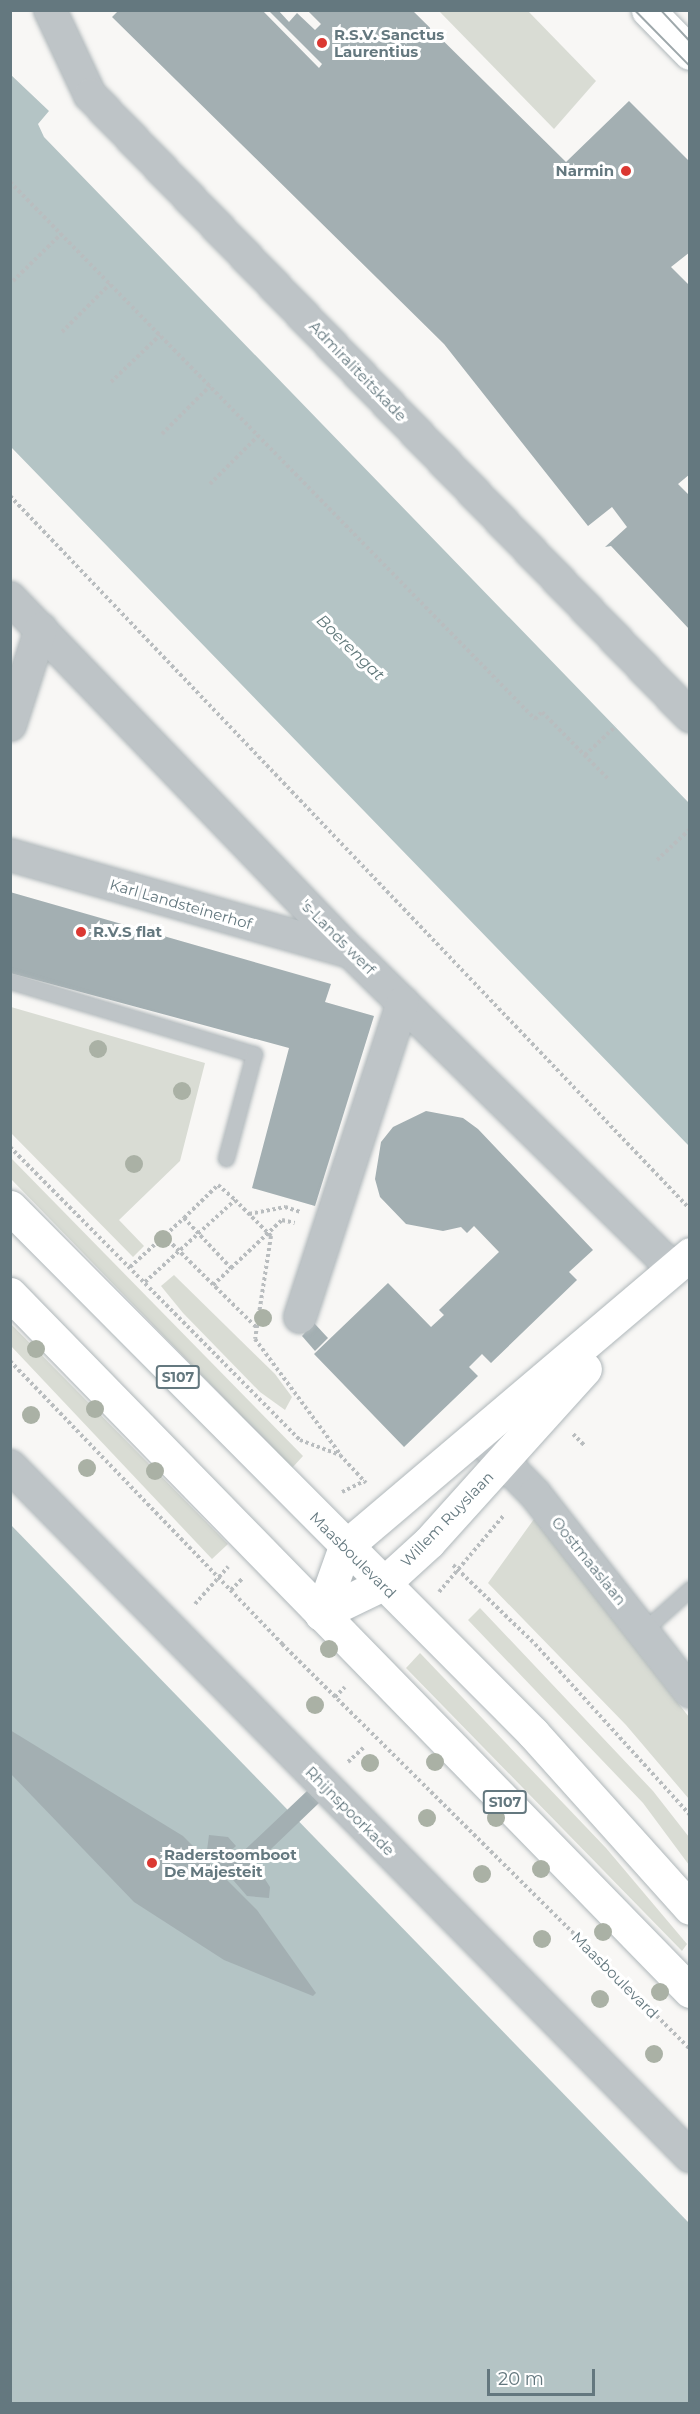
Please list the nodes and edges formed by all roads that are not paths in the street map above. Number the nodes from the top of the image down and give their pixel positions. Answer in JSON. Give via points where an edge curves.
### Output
{"nodes":[{"id":1,"x":648,"y":10,"type":"edge"},
{"id":2,"x":54,"y":12,"type":"edge"},
{"id":3,"x":690,"y":53,"type":"edge"},
{"id":4,"x":10,"y":598,"type":"edge"},
{"id":5,"x":41,"y":629,"type":"junction"},
{"id":6,"x":690,"y":716,"type":"edge"},
{"id":7,"x":10,"y":725,"type":"edge"},
{"id":8,"x":10,"y":855,"type":"edge"},
{"id":9,"x":352,"y":953,"type":"junction"},
{"id":10,"x":10,"y":981,"type":"edge"},
{"id":11,"x":403,"y":1002,"type":"junction"},
{"id":12,"x":226,"y":1158,"type":"dead end"},
{"id":13,"x":10,"y":1207,"type":"edge"},
{"id":14,"x":682,"y":1261,"type":"edge"},
{"id":15,"x":10,"y":1294,"type":"edge"},
{"id":16,"x":300,"y":1317,"type":"dead end"},
{"id":17,"x":480,"y":1438,"type":"junction"},
{"id":18,"x":502,"y":1461,"type":"junction"},
{"id":19,"x":10,"y":1466,"type":"edge"},
{"id":20,"x":345,"y":1547,"type":"junction"},
{"id":21,"x":383,"y":1584,"type":"junction"},
{"id":22,"x":690,"y":1589,"type":"edge"},
{"id":23,"x":321,"y":1614,"type":"junction"},
{"id":24,"x":644,"y":1630,"type":"junction"},
{"id":25,"x":690,"y":1692,"type":"edge"},
{"id":26,"x":690,"y":1908,"type":"edge"},
{"id":27,"x":690,"y":1991,"type":"edge"},
{"id":28,"x":690,"y":2156,"type":"edge"}],
"edges":[{"from":1,"to":3,"type":"main road"},
{"from":2,"to":6,"type":"street","name":"Admiraliteitskade","via":[[90,95]]},
{"from":4,"to":5,"type":"street","name":"'s-Lands werf"},
{"from":5,"to":7,"type":"street"},
{"from":5,"to":9,"type":"street","name":"'s-Lands werf"},
{"from":8,"to":9,"type":"street","name":"Karl Landsteinerhof"},
{"from":9,"to":11,"type":"street","name":"'s-Lands werf"},
{"from":10,"to":12,"type":"lane","via":[[254,1054]]},
{"from":11,"to":14,"type":"street","name":"'s-Lands werf"},
{"from":11,"to":16,"type":"street"},
{"from":13,"to":20,"type":"main road","name":"Maasboulevard","number":"S107"},
{"from":14,"to":17,"type":"main road"},
{"from":14,"to":18,"type":"main road","name":"Willem Ruyslaan"},
{"from":15,"to":23,"type":"main road","number":"S107"},
{"from":17,"to":18,"type":"street","name":"Oostmaaslaan"},
{"from":17,"to":20,"type":"main road"},
{"from":18,"to":21,"type":"main road","name":"Willem Ruyslaan"},
{"from":18,"to":24,"type":"street","name":"Oostmaaslaan"},
{"from":19,"to":28,"type":"street","name":"Rhijnspoorkade"},
{"from":20,"to":21,"type":"main road","name":"Maasboulevard","number":"S107"},
{"from":20,"to":23,"type":"main road"},
{"from":21,"to":23,"type":"main road","name":"Willem Ruyslaan"},
{"from":21,"to":26,"type":"main road","name":"Maasboulevard","number":"S107","via":[[577,1780]]},
{"from":22,"to":24,"type":"lane"},
{"from":23,"to":27,"type":"main road","number":"S107"},
{"from":24,"to":25,"type":"street","name":"Oostmaaslaan"}]}
